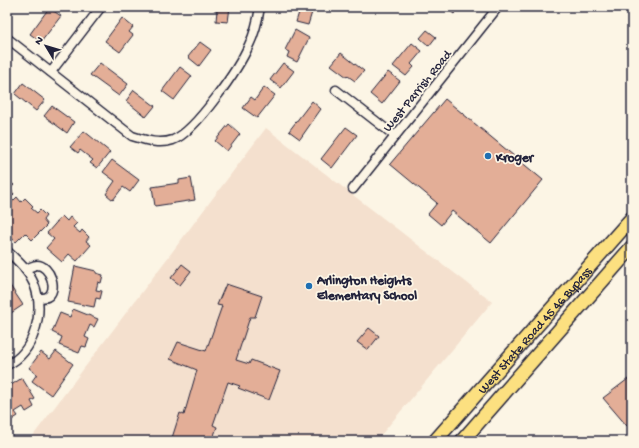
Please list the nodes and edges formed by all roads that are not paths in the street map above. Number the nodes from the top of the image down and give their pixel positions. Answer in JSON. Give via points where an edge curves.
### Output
{"nodes":[{"id":1,"x":101,"y":7,"type":"edge"},
{"id":2,"x":260,"y":7,"type":"edge"},
{"id":3,"x":498,"y":7,"type":"edge"},
{"id":4,"x":7,"y":38,"type":"edge"},
{"id":5,"x":51,"y":72,"type":"junction"},
{"id":6,"x":336,"y":90,"type":"dead end"},
{"id":7,"x":394,"y":136,"type":"junction"},
{"id":8,"x":353,"y":189,"type":"dead end"},
{"id":9,"x":632,"y":218,"type":"edge"},
{"id":10,"x":632,"y":248,"type":"edge"},
{"id":11,"x":7,"y":251,"type":"edge"},
{"id":12,"x":25,"y":269,"type":"junction"},
{"id":13,"x":38,"y":298,"type":"junction"},
{"id":14,"x":7,"y":365,"type":"edge"},
{"id":15,"x":436,"y":441,"type":"edge"},
{"id":16,"x":462,"y":441,"type":"edge"}],
"edges":[{"from":1,"to":5,"type":"street"},
{"from":2,"to":5,"type":"street","via":[[250,44],[232,75],[186,132],[173,140],[146,141],[132,136]]},
{"from":3,"to":7,"type":"street","name":"West Parrish Road"},
{"from":4,"to":5,"type":"street"},
{"from":6,"to":7,"type":"street"},
{"from":7,"to":8,"type":"street","name":"West Parrish Road"},
{"from":9,"to":15,"type":"highway","name":"West State Road 45 46 Bypass"},
{"from":10,"to":16,"type":"highway","name":"West State Road 45 46 Bypass"},
{"from":11,"to":12,"type":"street"},
{"from":12,"to":13,"type":"street"},
{"from":12,"to":13,"type":"street","via":[[38,265],[48,272],[53,286],[51,293],[47,297]]},
{"from":13,"to":14,"type":"street","via":[[37,323],[31,339]]}]}
